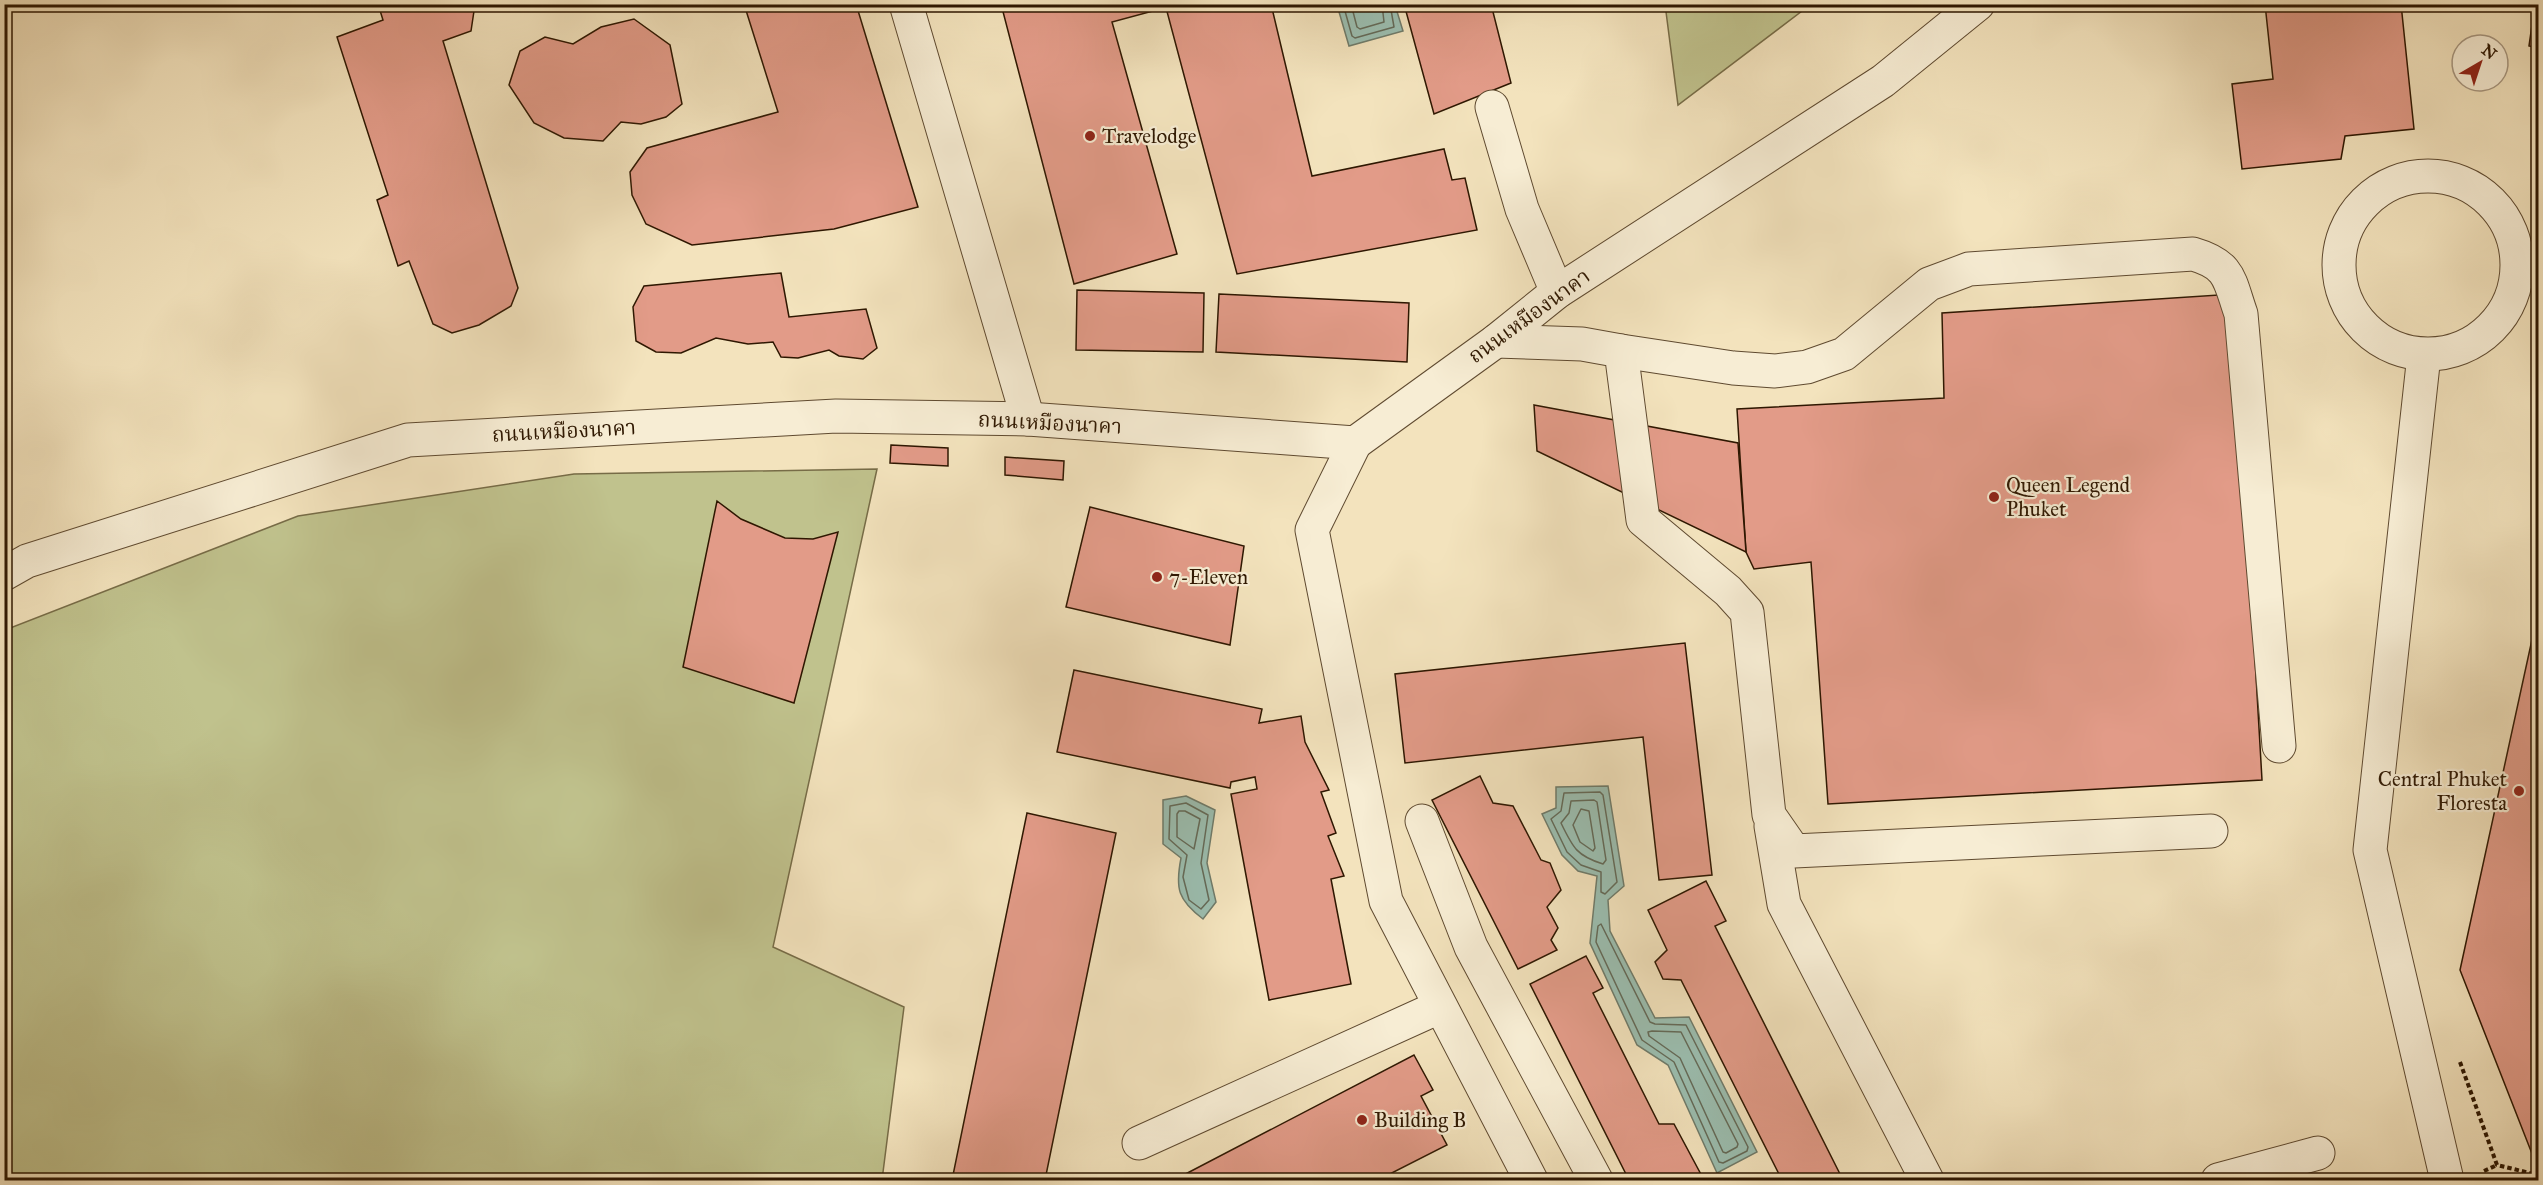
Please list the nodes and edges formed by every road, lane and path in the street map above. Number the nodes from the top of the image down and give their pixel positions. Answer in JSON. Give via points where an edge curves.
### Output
{"nodes":[{"id":1,"x":906,"y":4,"type":"edge"},
{"id":2,"x":1978,"y":4,"type":"edge"},
{"id":3,"x":1492,"y":107,"type":"dead end"},
{"id":4,"x":2528,"y":260,"type":"edge"},
{"id":5,"x":1557,"y":291,"type":"junction"},
{"id":6,"x":1496,"y":341,"type":"junction"},
{"id":7,"x":1621,"y":351,"type":"junction"},
{"id":8,"x":2424,"y":355,"type":"junction"},
{"id":9,"x":1028,"y":419,"type":"junction"},
{"id":10,"x":1356,"y":443,"type":"junction"},
{"id":11,"x":4,"y":574,"type":"edge"},
{"id":12,"x":2279,"y":746,"type":"dead end"},
{"id":13,"x":1769,"y":815,"type":"junction"},
{"id":14,"x":1422,"y":821,"type":"dead end"},
{"id":15,"x":2211,"y":831,"type":"dead end"},
{"id":16,"x":1439,"y":1007,"type":"junction"},
{"id":17,"x":1139,"y":1143,"type":"dead end"},
{"id":18,"x":2318,"y":1153,"type":"dead end"},
{"id":19,"x":1531,"y":1180,"type":"edge"},
{"id":20,"x":1596,"y":1180,"type":"edge"},
{"id":21,"x":1927,"y":1180,"type":"edge"},
{"id":22,"x":2218,"y":1180,"type":"edge"},
{"id":23,"x":2447,"y":1180,"type":"edge"}],
"edges":[{"from":1,"to":9,"type":"street"},
{"from":2,"to":5,"type":"street","name":"ถนนเหมืองนาคา","via":[[1883,81]]},
{"from":3,"to":5,"type":"street","via":[[1522,209]]},
{"from":4,"to":8,"type":"street","via":[[2503,314],[2483,337],[2455,351]]},
{"from":4,"to":8,"type":"street","via":[[2497,208],[2474,189],[2446,178],[2417,176],[2388,184],[2364,201],[2347,226],[2338,254],[2340,283],[2350,311],[2370,334],[2396,349]]},
{"from":5,"to":6,"type":"street","name":"ถนนเหมืองนาคา"},
{"from":6,"to":7,"type":"street","via":[[1582,344]]},
{"from":6,"to":10,"type":"street","name":"ถนนเหมืองนาคา"},
{"from":7,"to":12,"type":"street","via":[[1733,368],[1775,371],[1807,367],[1844,354],[1929,284],[1969,269],[2193,254],[2212,260],[2227,273],[2241,314]]},
{"from":7,"to":13,"type":"street","via":[[1643,520],[1728,591],[1747,612]]},
{"from":8,"to":23,"type":"street","via":[[2370,850]]},
{"from":9,"to":10,"type":"street","name":"ถนนเหมืองนาคา"},
{"from":9,"to":11,"type":"street","name":"ถนนเหมืองนาคา","via":[[836,416],[408,440],[27,561]]},
{"from":10,"to":16,"type":"street","via":[[1312,530],[1386,901]]},
{"from":13,"to":15,"type":"street","via":[[1794,851]]},
{"from":13,"to":21,"type":"street","via":[[1784,904]]},
{"from":14,"to":20,"type":"street","via":[[1471,947]]},
{"from":16,"to":17,"type":"street"},
{"from":16,"to":19,"type":"street"},
{"from":18,"to":22,"type":"street"}]}
